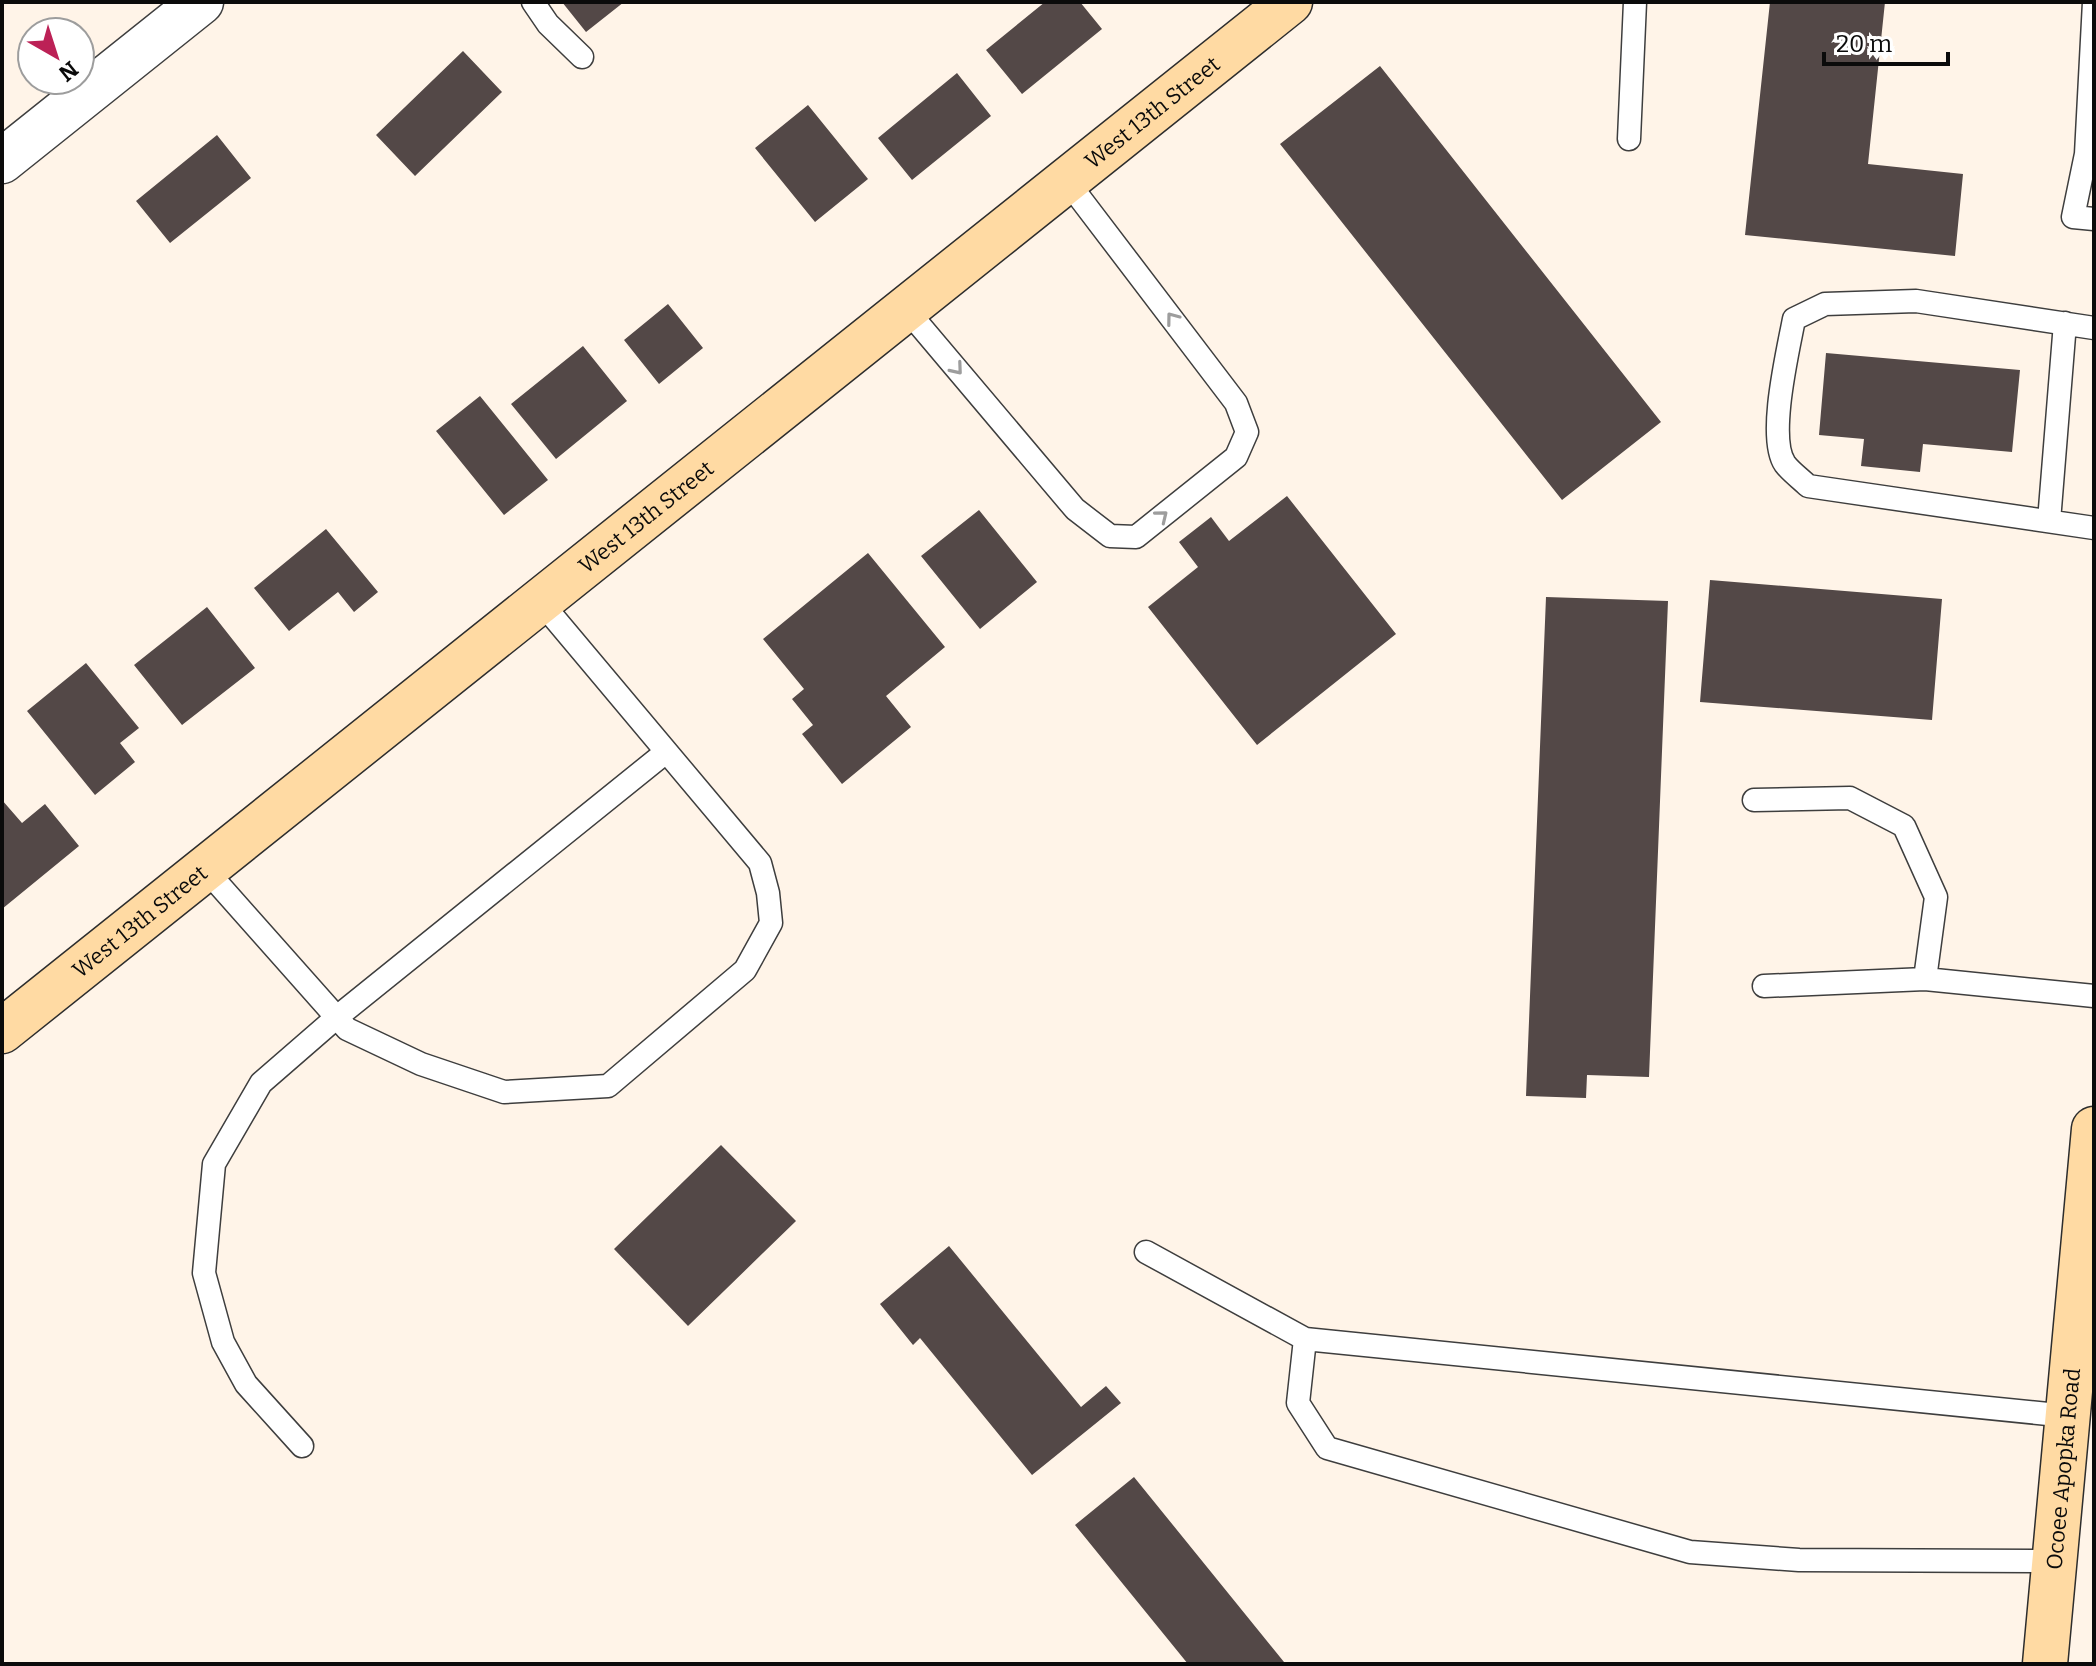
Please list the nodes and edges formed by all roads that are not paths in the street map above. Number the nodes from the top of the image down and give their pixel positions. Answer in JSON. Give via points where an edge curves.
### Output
{"nodes":[{"id":1,"x":201,"y":2,"type":"edge"},
{"id":2,"x":533,"y":2,"type":"edge"},
{"id":3,"x":1290,"y":2,"type":"edge"},
{"id":4,"x":1635,"y":2,"type":"edge"},
{"id":5,"x":2094,"y":2,"type":"edge"},
{"id":6,"x":582,"y":57,"type":"dead end"},
{"id":7,"x":1629,"y":139,"type":"dead end"},
{"id":8,"x":2,"y":161,"type":"edge"},
{"id":9,"x":1067,"y":181,"type":"junction"},
{"id":10,"x":2094,"y":219,"type":"edge"},
{"id":11,"x":906,"y":309,"type":"junction"},
{"id":12,"x":2065,"y":323,"type":"junction"},
{"id":13,"x":2094,"y":328,"type":"edge"},
{"id":14,"x":2049,"y":521,"type":"junction"},
{"id":15,"x":2094,"y":528,"type":"edge"},
{"id":16,"x":540,"y":601,"type":"junction"},
{"id":17,"x":666,"y":752,"type":"junction"},
{"id":18,"x":1754,"y":800,"type":"dead end"},
{"id":19,"x":205,"y":869,"type":"junction"},
{"id":20,"x":1925,"y":979,"type":"junction"},
{"id":21,"x":1764,"y":986,"type":"dead end"},
{"id":22,"x":2094,"y":996,"type":"edge"},
{"id":23,"x":337,"y":1017,"type":"junction"},
{"id":24,"x":2,"y":1031,"type":"edge"},
{"id":25,"x":2094,"y":1129,"type":"edge"},
{"id":26,"x":2090,"y":1220,"type":"edge"},
{"id":27,"x":1146,"y":1252,"type":"dead end"},
{"id":28,"x":1305,"y":1339,"type":"junction"},
{"id":29,"x":2068,"y":1416,"type":"junction"},
{"id":30,"x":302,"y":1446,"type":"dead end"},
{"id":31,"x":2055,"y":1561,"type":"junction"},
{"id":32,"x":2045,"y":1664,"type":"edge"}],
"edges":[{"from":1,"to":8,"type":"street"},
{"from":2,"to":6,"type":"lane"},
{"from":3,"to":9,"type":"street","name":"West 13th Street"},
{"from":4,"to":7,"type":"lane"},
{"from":5,"to":10,"type":"lane","via":[[2086,154],[2073,217]]},
{"from":9,"to":11,"type":"street","name":"West 13th Street"},
{"from":11,"to":9,"type":"lane","one_way":true,"via":[[1075,509],[1110,536],[1136,537],[1236,457],[1247,432],[1236,403]]},
{"from":11,"to":16,"type":"street","name":"West 13th Street"},
{"from":12,"to":13,"type":"lane"},
{"from":12,"to":14,"type":"lane"},
{"from":12,"to":14,"type":"lane","via":[[1916,301],[1825,304],[1794,319],[1777,442],[1784,464],[1808,486]]},
{"from":14,"to":15,"type":"lane"},
{"from":16,"to":17,"type":"lane"},
{"from":16,"to":19,"type":"street","name":"West 13th Street"},
{"from":17,"to":23,"type":"lane"},
{"from":17,"to":23,"type":"lane","via":[[760,863],[771,923],[745,970],[608,1086],[504,1092],[421,1064],[347,1029]]},
{"from":18,"to":20,"type":"lane","via":[[1850,798],[1904,826],[1936,897]]},
{"from":19,"to":23,"type":"lane"},
{"from":19,"to":24,"type":"street","name":"West 13th Street"},
{"from":20,"to":21,"type":"lane"},
{"from":20,"to":22,"type":"lane"},
{"from":23,"to":30,"type":"lane","via":[[261,1083],[214,1164],[204,1273],[223,1342],[246,1384]]},
{"from":25,"to":26,"type":"street","name":"Ocoee Apopka Road"},
{"from":26,"to":29,"type":"street","name":"Ocoee Apopka Road"},
{"from":27,"to":28,"type":"lane"},
{"from":28,"to":29,"type":"lane"},
{"from":28,"to":31,"type":"lane","via":[[1298,1403],[1327,1448],[1690,1552],[1799,1560]]},
{"from":29,"to":31,"type":"street","name":"Ocoee Apopka Road"},
{"from":31,"to":32,"type":"street","name":"Ocoee Apopka Road"}]}
